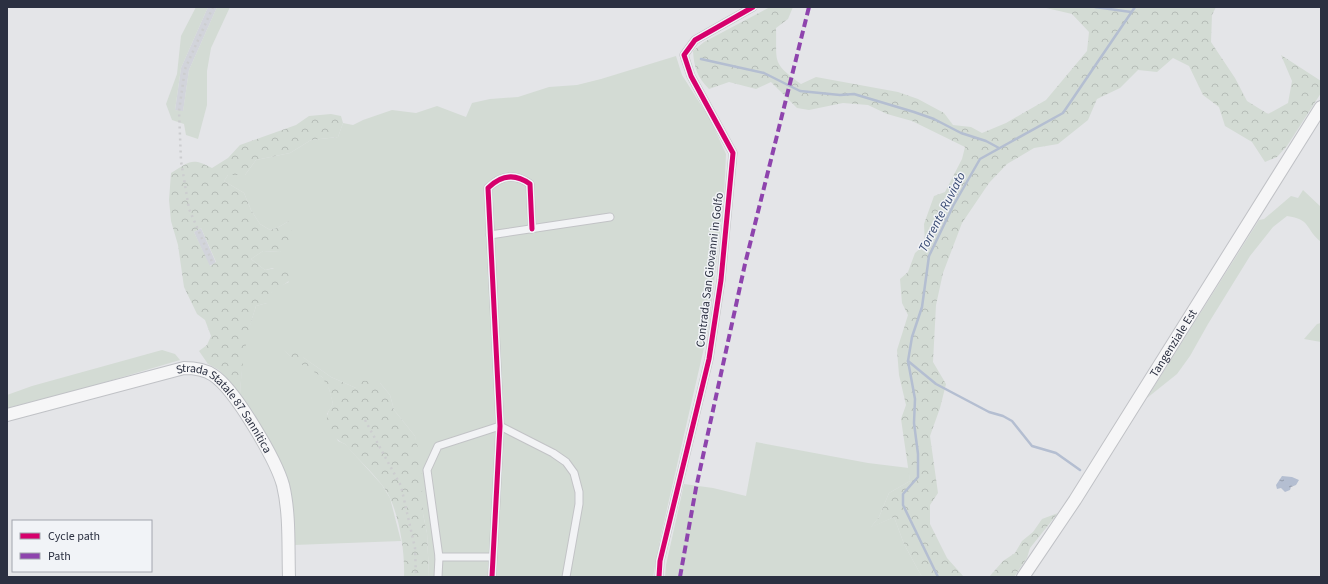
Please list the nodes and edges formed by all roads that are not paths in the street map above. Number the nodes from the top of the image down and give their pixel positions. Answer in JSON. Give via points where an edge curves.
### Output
{"nodes":[{"id":1,"x":753,"y":7,"type":"edge"},
{"id":2,"x":1321,"y":107,"type":"edge"},
{"id":3,"x":610,"y":217,"type":"dead end"},
{"id":4,"x":532,"y":229,"type":"junction"},
{"id":5,"x":490,"y":235,"type":"junction"},
{"id":6,"x":7,"y":416,"type":"edge"},
{"id":7,"x":500,"y":426,"type":"junction"},
{"id":8,"x":439,"y":557,"type":"junction"},
{"id":9,"x":492,"y":557,"type":"junction"},
{"id":10,"x":289,"y":577,"type":"edge"},
{"id":11,"x":438,"y":577,"type":"edge"},
{"id":12,"x":492,"y":577,"type":"edge"},
{"id":13,"x":566,"y":577,"type":"edge"},
{"id":14,"x":659,"y":577,"type":"edge"},
{"id":15,"x":1023,"y":577,"type":"edge"}],
"edges":[{"from":1,"to":14,"type":"street","name":"Contrada San Giovanni in Golfo","via":[[695,40],[684,55],[691,76],[733,153],[709,359],[661,554]]},
{"from":2,"to":15,"type":"main road","name":"Tangenziale Est","via":[[1075,500]]},
{"from":3,"to":4,"type":"street"},
{"from":4,"to":5,"type":"street"},
{"from":4,"to":5,"type":"street","via":[[530,184],[509,177],[495,181],[488,188]]},
{"from":5,"to":7,"type":"street"},
{"from":6,"to":10,"type":"main road","name":"Strada Statale 87 Sannitica","via":[[184,368],[208,372],[224,385],[241,408],[279,472],[286,505]]},
{"from":7,"to":8,"type":"street","via":[[438,446],[427,470]]},
{"from":7,"to":9,"type":"street"},
{"from":7,"to":13,"type":"street","via":[[553,453],[566,462],[574,474],[580,492]]},
{"from":8,"to":9,"type":"street"},
{"from":8,"to":11,"type":"street"},
{"from":9,"to":12,"type":"street"}]}
